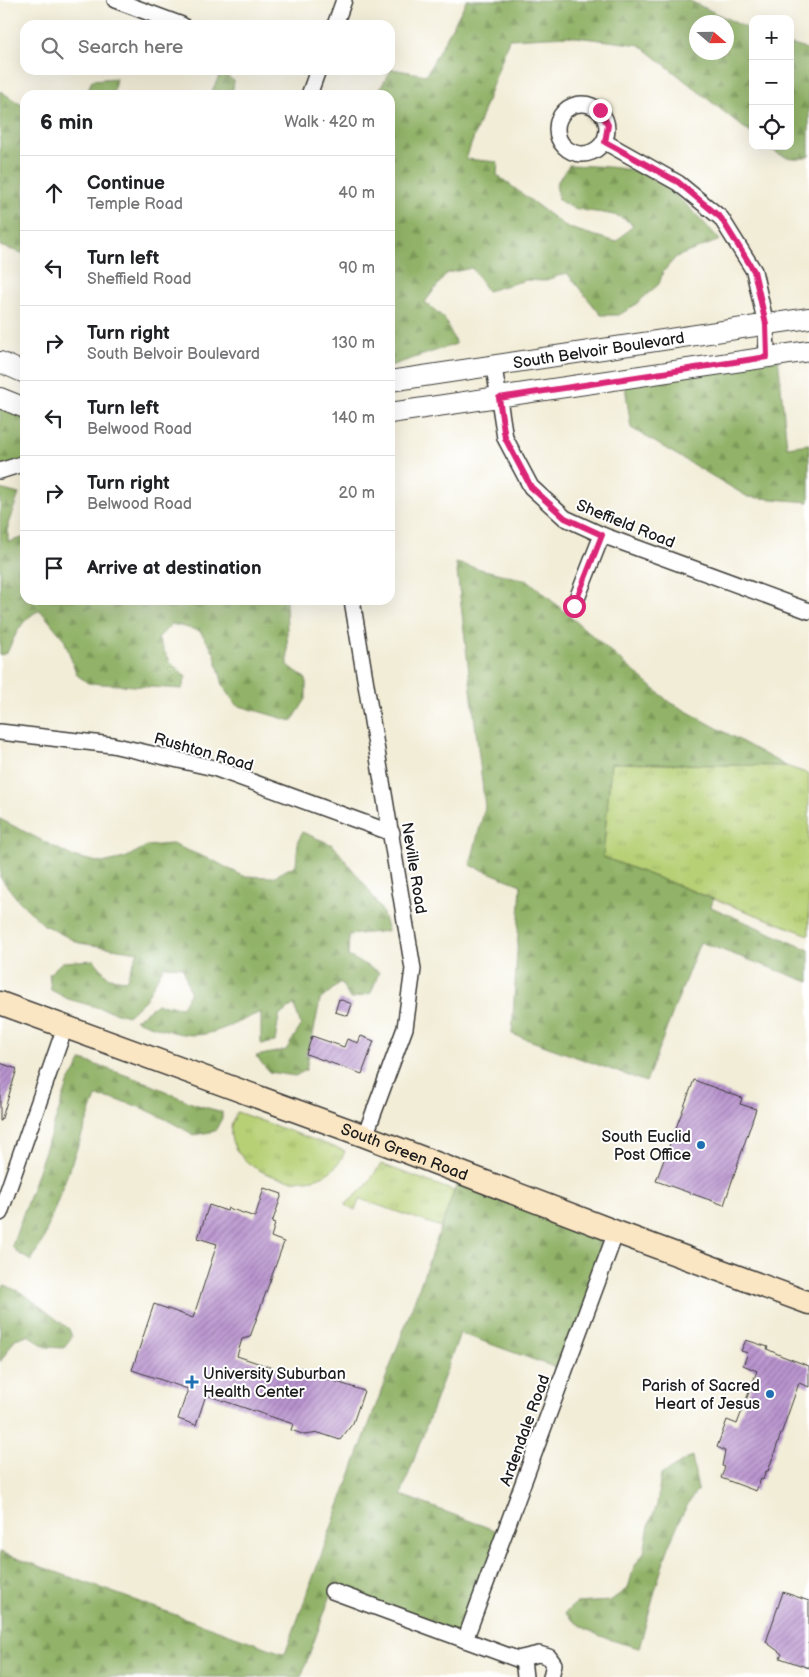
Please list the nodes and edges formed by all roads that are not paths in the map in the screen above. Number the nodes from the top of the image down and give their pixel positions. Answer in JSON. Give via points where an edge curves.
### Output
{"nodes":[{"id":1,"x":115,"y":0,"type":"edge"},
{"id":2,"x":344,"y":0,"type":"edge"},
{"id":3,"x":169,"y":20,"type":"edge"},
{"id":4,"x":337,"y":20,"type":"edge"},
{"id":5,"x":312,"y":75,"type":"edge"},
{"id":6,"x":310,"y":90,"type":"edge"},
{"id":7,"x":605,"y":142,"type":"dead end"},
{"id":8,"x":809,"y":318,"type":"edge"},
{"id":9,"x":766,"y":324,"type":"junction"},
{"id":10,"x":809,"y":351,"type":"edge"},
{"id":11,"x":767,"y":357,"type":"junction"},
{"id":12,"x":0,"y":362,"type":"edge"},
{"id":13,"x":494,"y":366,"type":"junction"},
{"id":14,"x":20,"y":371,"type":"edge"},
{"id":15,"x":395,"y":380,"type":"edge"},
{"id":16,"x":0,"y":398,"type":"edge"},
{"id":17,"x":499,"y":398,"type":"junction"},
{"id":18,"x":20,"y":406,"type":"edge"},
{"id":19,"x":395,"y":412,"type":"edge"},
{"id":20,"x":20,"y":465,"type":"edge"},
{"id":21,"x":0,"y":471,"type":"edge"},
{"id":22,"x":602,"y":535,"type":"junction"},
{"id":23,"x":353,"y":605,"type":"edge"},
{"id":24,"x":574,"y":606,"type":"dead end"},
{"id":25,"x":809,"y":611,"type":"edge"},
{"id":26,"x":0,"y":732,"type":"edge"},
{"id":27,"x":392,"y":833,"type":"junction"},
{"id":28,"x":0,"y":1003,"type":"edge"},
{"id":29,"x":65,"y":1027,"type":"junction"},
{"id":30,"x":365,"y":1136,"type":"junction"},
{"id":31,"x":0,"y":1213,"type":"edge"},
{"id":32,"x":616,"y":1232,"type":"junction"},
{"id":33,"x":809,"y":1303,"type":"edge"},
{"id":34,"x":332,"y":1592,"type":"dead end"},
{"id":35,"x":466,"y":1640,"type":"junction"},
{"id":36,"x":523,"y":1659,"type":"junction"},
{"id":37,"x":525,"y":1677,"type":"edge"},
{"id":38,"x":551,"y":1677,"type":"edge"}],
"edges":[{"from":1,"to":3,"type":"street"},
{"from":2,"to":4,"type":"street"},
{"from":5,"to":6,"type":"street"},
{"from":7,"to":9,"type":"street","via":[[678,182],[721,218],[754,271]]},
{"from":8,"to":9,"type":"street","name":"South Belvoir Boulevard"},
{"from":9,"to":11,"type":"street"},
{"from":9,"to":13,"type":"street","name":"South Belvoir Boulevard"},
{"from":10,"to":11,"type":"street","name":"South Belvoir Boulevard"},
{"from":11,"to":17,"type":"street","name":"South Belvoir Boulevard"},
{"from":12,"to":14,"type":"street"},
{"from":13,"to":15,"type":"street","name":"South Belvoir Boulevard"},
{"from":13,"to":17,"type":"street","name":"Sheffield Road"},
{"from":16,"to":18,"type":"street"},
{"from":17,"to":19,"type":"street","name":"South Belvoir Boulevard"},
{"from":17,"to":22,"type":"street","name":"Sheffield Road","via":[[505,438],[531,487],[565,518]]},
{"from":20,"to":21,"type":"street"},
{"from":22,"to":24,"type":"street"},
{"from":22,"to":25,"type":"street","name":"Sheffield Road"},
{"from":23,"to":27,"type":"street","name":"Neville Road"},
{"from":26,"to":27,"type":"street","name":"Rushton Road","via":[[112,745],[214,768]]},
{"from":27,"to":30,"type":"street","name":"Neville Road","via":[[413,969],[405,1028]]},
{"from":28,"to":29,"type":"main road","name":"South Green Road"},
{"from":29,"to":30,"type":"main road","name":"South Green Road"},
{"from":29,"to":31,"type":"street"},
{"from":30,"to":32,"type":"main road","name":"South Green Road"},
{"from":32,"to":33,"type":"main road","name":"South Green Road"},
{"from":32,"to":35,"type":"street","name":"Ardendale Road"},
{"from":34,"to":35,"type":"street"},
{"from":35,"to":36,"type":"street"},
{"from":36,"to":37,"type":"street"},
{"from":36,"to":38,"type":"street","via":[[539,1654],[549,1657],[554,1664]]}]}
